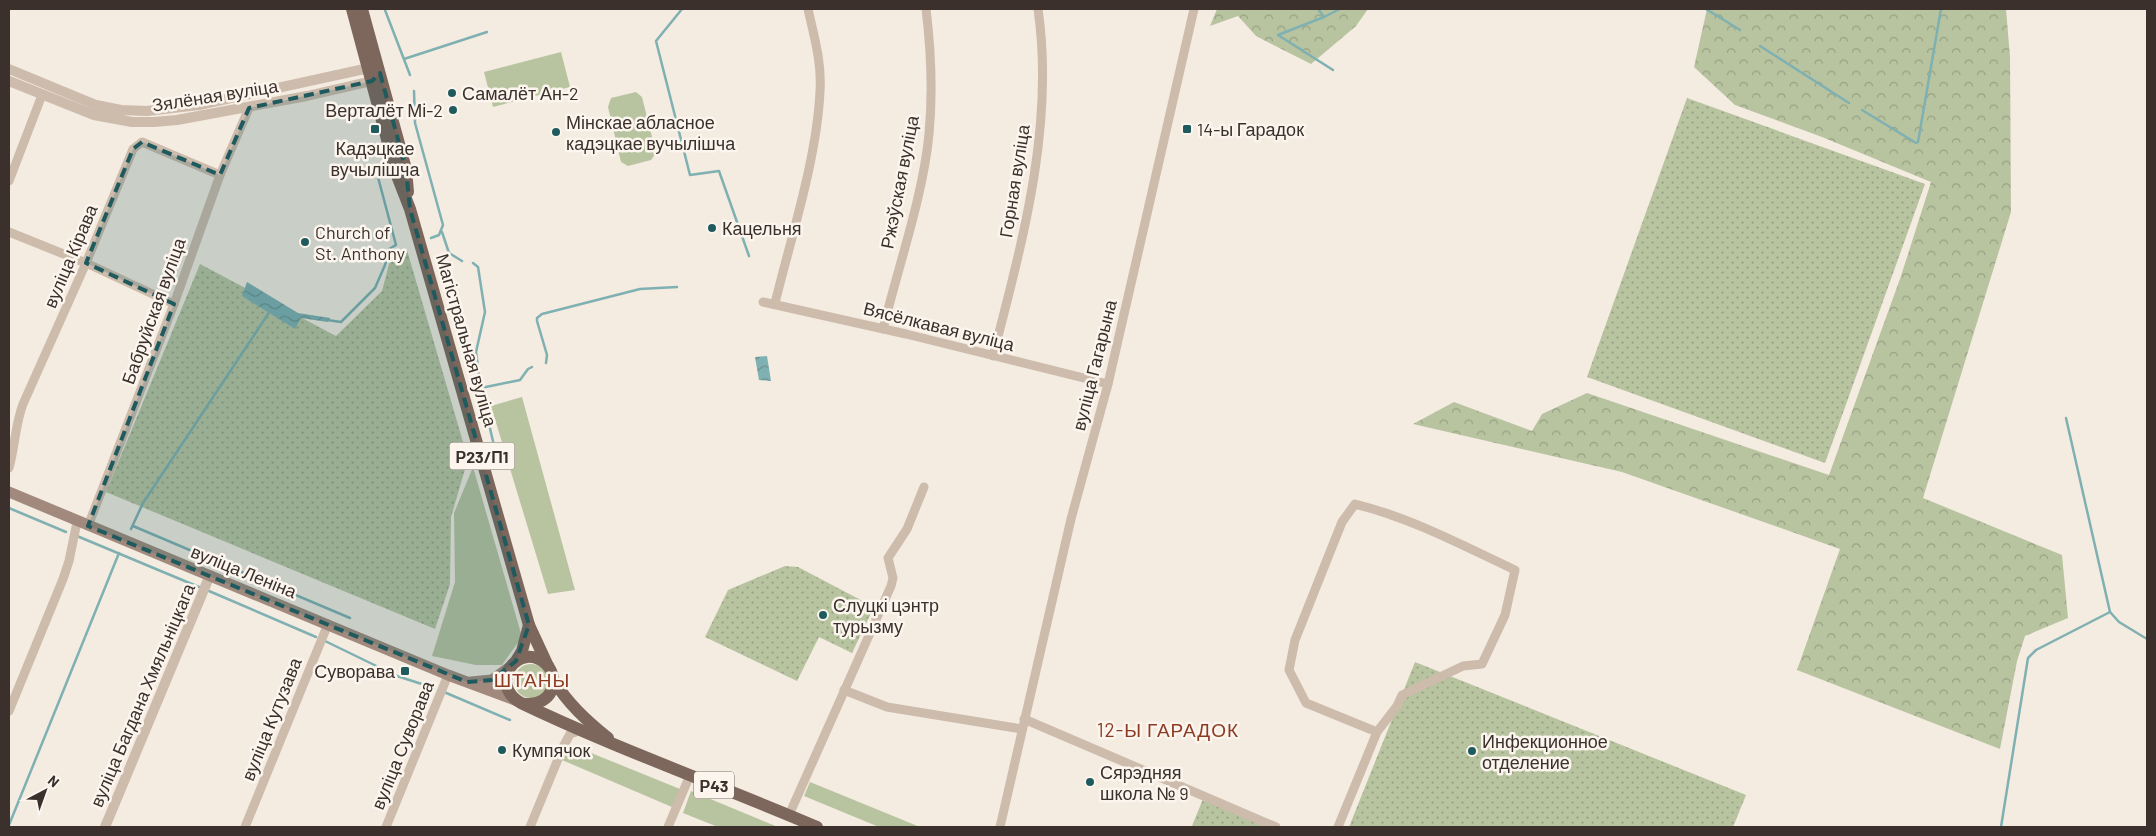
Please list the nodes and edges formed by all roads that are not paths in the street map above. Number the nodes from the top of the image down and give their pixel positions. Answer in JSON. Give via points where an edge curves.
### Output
{"nodes":[{"id":1,"x":352,"y":9,"type":"edge"},
{"id":2,"x":362,"y":9,"type":"edge"},
{"id":3,"x":808,"y":9,"type":"edge"},
{"id":4,"x":926,"y":9,"type":"edge"},
{"id":5,"x":1038,"y":9,"type":"edge"},
{"id":6,"x":1194,"y":9,"type":"edge"},
{"id":7,"x":9,"y":68,"type":"edge"},
{"id":8,"x":373,"y":74,"type":"junction"},
{"id":9,"x":9,"y":81,"type":"edge"},
{"id":10,"x":42,"y":95,"type":"junction"},
{"id":11,"x":248,"y":108,"type":"junction"},
{"id":12,"x":220,"y":174,"type":"junction"},
{"id":13,"x":9,"y":181,"type":"edge"},
{"id":14,"x":9,"y":232,"type":"edge"},
{"id":15,"x":86,"y":264,"type":"junction"},
{"id":16,"x":763,"y":302,"type":"dead end"},
{"id":17,"x":174,"y":304,"type":"junction"},
{"id":18,"x":775,"y":304,"type":"junction"},
{"id":19,"x":883,"y":329,"type":"junction"},
{"id":20,"x":993,"y":356,"type":"junction"},
{"id":21,"x":1108,"y":384,"type":"junction"},
{"id":22,"x":9,"y":468,"type":"edge"},
{"id":23,"x":924,"y":487,"type":"dead end"},
{"id":24,"x":9,"y":492,"type":"edge"},
{"id":25,"x":82,"y":524,"type":"junction"},
{"id":26,"x":210,"y":575,"type":"junction"},
{"id":27,"x":328,"y":624,"type":"junction"},
{"id":28,"x":529,"y":625,"type":"junction"},
{"id":29,"x":513,"y":664,"type":"junction"},
{"id":30,"x":548,"y":666,"type":"junction"},
{"id":31,"x":448,"y":675,"type":"junction"},
{"id":32,"x":553,"y":679,"type":"junction"},
{"id":33,"x":466,"y":682,"type":"junction"},
{"id":34,"x":844,"y":690,"type":"junction"},
{"id":35,"x":518,"y":701,"type":"junction"},
{"id":36,"x":9,"y":712,"type":"edge"},
{"id":37,"x":1023,"y":724,"type":"junction"},
{"id":38,"x":584,"y":726,"type":"junction"},
{"id":39,"x":1377,"y":732,"type":"junction"},
{"id":40,"x":690,"y":775,"type":"junction"},
{"id":41,"x":789,"y":815,"type":"junction"},
{"id":42,"x":105,"y":827,"type":"edge"},
{"id":43,"x":245,"y":827,"type":"edge"},
{"id":44,"x":386,"y":827,"type":"edge"},
{"id":45,"x":530,"y":827,"type":"edge"},
{"id":46,"x":668,"y":827,"type":"edge"},
{"id":47,"x":814,"y":827,"type":"edge"},
{"id":48,"x":1000,"y":827,"type":"edge"},
{"id":49,"x":1276,"y":827,"type":"edge"},
{"id":50,"x":1338,"y":827,"type":"edge"}],
"edges":[{"from":1,"to":8,"type":"main road","name":"Магістральная вуліца","number":"Р23/П1"},
{"from":2,"to":8,"type":"main road","name":"Магістральная вуліца","number":"Р23/П1"},
{"from":3,"to":18,"type":"street","via":[[820,65],[820,91],[807,176]]},
{"from":4,"to":19,"type":"street","name":"Ржэўская вуліца","via":[[931,47],[929,135]]},
{"from":5,"to":20,"type":"street","name":"Горная вуліца","via":[[1043,69],[1039,141],[1025,229]]},
{"from":6,"to":21,"type":"street","name":"вуліца Гагарына"},
{"from":7,"to":8,"type":"street","name":"Зялёная вуліца","via":[[96,105],[147,111]]},
{"from":8,"to":11,"type":"street","name":"Зялёная вуліца"},
{"from":8,"to":28,"type":"main road","name":"Магістральная вуліца","number":"Р23/П1","via":[[396,173],[410,209]]},
{"from":9,"to":10,"type":"street","name":"Зялёная вуліца"},
{"from":10,"to":11,"type":"street","name":"Зялёная вуліца","via":[[94,115],[132,122],[177,120]]},
{"from":10,"to":13,"type":"street"},
{"from":11,"to":12,"type":"street","name":"Бабруйская вуліца"},
{"from":12,"to":15,"type":"street","name":"вуліца Кірава","via":[[142,142],[137,144]]},
{"from":12,"to":17,"type":"street","name":"Бабруйская вуліца"},
{"from":14,"to":15,"type":"street"},
{"from":15,"to":17,"type":"street"},
{"from":15,"to":22,"type":"street","name":"вуліца Кірава","via":[[23,404]]},
{"from":16,"to":18,"type":"street","name":"Вясёлкавая вуліца"},
{"from":17,"to":25,"type":"street","name":"Бабруйская вуліца"},
{"from":18,"to":19,"type":"street","name":"Вясёлкавая вуліца"},
{"from":19,"to":20,"type":"street","name":"Вясёлкавая вуліца"},
{"from":20,"to":21,"type":"street","name":"Вясёлкавая вуліца"},
{"from":21,"to":37,"type":"street","name":"вуліца Гагарына","via":[[1071,519]]},
{"from":23,"to":34,"type":"street","via":[[907,529],[888,558],[893,578],[891,586]]},
{"from":24,"to":25,"type":"main road","name":"вуліца Леніна","number":"Р43"},
{"from":25,"to":26,"type":"main road","name":"вуліца Леніна","number":"Р43"},
{"from":25,"to":36,"type":"street","name":"Бабруйская вуліца"},
{"from":26,"to":27,"type":"main road","name":"вуліца Леніна","number":"Р43"},
{"from":26,"to":42,"type":"street","name":"вуліца Багдана Хмяльніцкага"},
{"from":27,"to":31,"type":"main road","name":"вуліца Леніна","number":"Р43"},
{"from":27,"to":43,"type":"street","name":"вуліца Кутузава"},
{"from":28,"to":29,"type":"main road","via":[[522,652]]},
{"from":28,"to":30,"type":"main road","name":"Магістральная вуліца","number":"Р23/П1"},
{"from":29,"to":30,"type":"main road","via":[[530,657]]},
{"from":29,"to":33,"type":"main road","name":"вуліца Леніна","number":"Р43","via":[[492,680]]},
{"from":29,"to":35,"type":"main road","via":[[507,672],[506,684]]},
{"from":30,"to":32,"type":"main road","number":"Р43"},
{"from":31,"to":33,"type":"main road","name":"вуліца Леніна","number":"Р43"},
{"from":31,"to":44,"type":"street","name":"вуліца Суворава"},
{"from":32,"to":35,"type":"main road","number":"Р43","via":[[549,694],[543,700],[528,705]]},
{"from":32,"to":38,"type":"main road","name":"вуліца Леніна","number":"Р43"},
{"from":33,"to":35,"type":"main road","name":"вуліца Леніна","number":"Р43"},
{"from":34,"to":37,"type":"street","via":[[887,707]]},
{"from":34,"to":41,"type":"street"},
{"from":35,"to":38,"type":"main road","name":"вуліца Леніна","number":"Р43"},
{"from":37,"to":48,"type":"street","name":"вуліца Гагарына"},
{"from":37,"to":49,"type":"street"},
{"from":38,"to":40,"type":"main road","name":"вуліца Леніна","number":"Р43","via":[[616,744]]},
{"from":38,"to":45,"type":"street","via":[[570,734],[563,747]]},
{"from":39,"to":39,"type":"street","via":[[1398,706],[1402,695],[1463,666],[1482,664],[1505,615],[1515,570],[1446,538],[1354,504],[1342,522],[1295,640],[1289,670],[1306,703]]},
{"from":39,"to":50,"type":"street"},
{"from":40,"to":41,"type":"main road","name":"вуліца Леніна","number":"Р43"},
{"from":40,"to":46,"type":"street"},
{"from":41,"to":47,"type":"main road","name":"вуліца Леніна","number":"Р43"}]}
